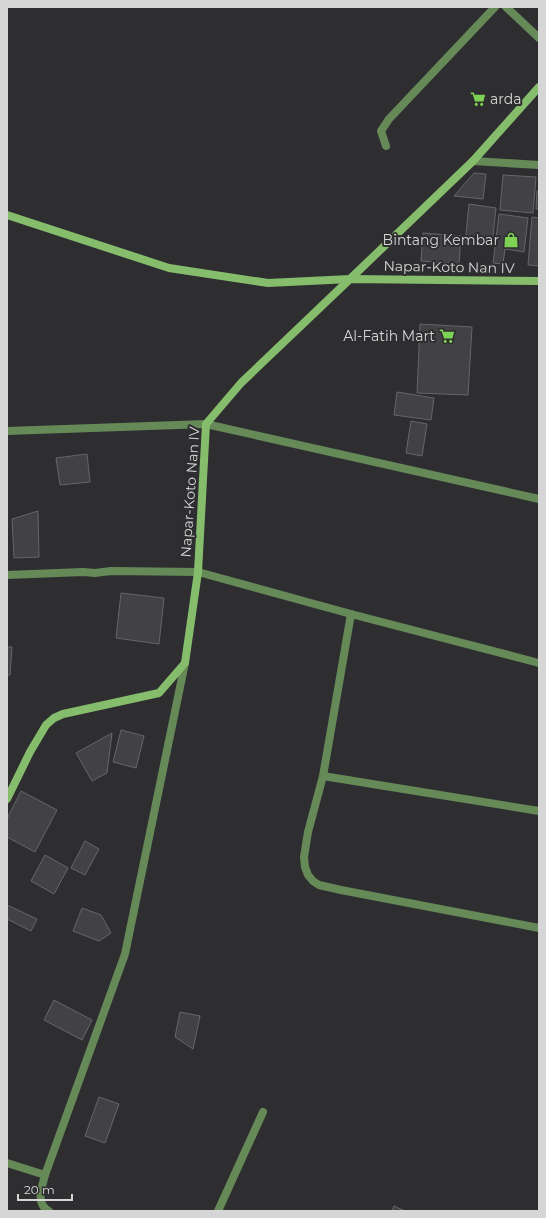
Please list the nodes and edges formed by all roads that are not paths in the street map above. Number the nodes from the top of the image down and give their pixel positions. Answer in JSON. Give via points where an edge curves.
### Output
{"nodes":[{"id":1,"x":495,"y":7,"type":"edge"},
{"id":2,"x":506,"y":7,"type":"edge"},
{"id":3,"x":539,"y":38,"type":"edge"},
{"id":4,"x":539,"y":87,"type":"edge"},
{"id":5,"x":386,"y":146,"type":"dead end"},
{"id":6,"x":473,"y":161,"type":"junction"},
{"id":7,"x":539,"y":165,"type":"edge"},
{"id":8,"x":7,"y":215,"type":"edge"},
{"id":9,"x":350,"y":279,"type":"junction"},
{"id":10,"x":539,"y":281,"type":"edge"},
{"id":11,"x":206,"y":424,"type":"junction"},
{"id":12,"x":7,"y":431,"type":"edge"},
{"id":13,"x":539,"y":499,"type":"edge"},
{"id":14,"x":198,"y":572,"type":"junction"},
{"id":15,"x":7,"y":575,"type":"edge"},
{"id":16,"x":351,"y":614,"type":"junction"},
{"id":17,"x":186,"y":663,"type":"junction"},
{"id":18,"x":539,"y":663,"type":"edge"},
{"id":19,"x":323,"y":776,"type":"junction"},
{"id":20,"x":7,"y":799,"type":"edge"},
{"id":21,"x":539,"y":811,"type":"edge"},
{"id":22,"x":539,"y":928,"type":"edge"},
{"id":23,"x":263,"y":1112,"type":"dead end"},
{"id":24,"x":7,"y":1163,"type":"edge"},
{"id":25,"x":45,"y":1175,"type":"junction"},
{"id":26,"x":49,"y":1211,"type":"edge"},
{"id":27,"x":218,"y":1211,"type":"edge"}],
"edges":[{"from":1,"to":5,"type":"street","via":[[389,119],[381,131]]},
{"from":2,"to":3,"type":"street"},
{"from":4,"to":6,"type":"street"},
{"from":6,"to":7,"type":"street"},
{"from":6,"to":9,"type":"street"},
{"from":8,"to":9,"type":"street","via":[[169,268],[268,282]]},
{"from":9,"to":10,"type":"street","name":"Napar-Koto Nan IV"},
{"from":9,"to":11,"type":"street","name":"Napar-Koto Nan IV","via":[[241,383]]},
{"from":11,"to":12,"type":"street"},
{"from":11,"to":13,"type":"street"},
{"from":11,"to":14,"type":"street","name":"Napar-Koto Nan IV"},
{"from":14,"to":15,"type":"street","via":[[111,571]]},
{"from":14,"to":16,"type":"street"},
{"from":14,"to":17,"type":"street","name":"Napar-Koto Nan IV"},
{"from":16,"to":18,"type":"street"},
{"from":16,"to":19,"type":"street"},
{"from":17,"to":20,"type":"street","via":[[159,693],[54,718],[46,725],[30,752]]},
{"from":17,"to":25,"type":"street","via":[[124,954]]},
{"from":19,"to":21,"type":"street"},
{"from":19,"to":22,"type":"street","via":[[304,857],[305,867],[313,881],[341,890]]},
{"from":23,"to":27,"type":"street"},
{"from":24,"to":25,"type":"street"},
{"from":25,"to":26,"type":"street","via":[[41,1203]]}]}
